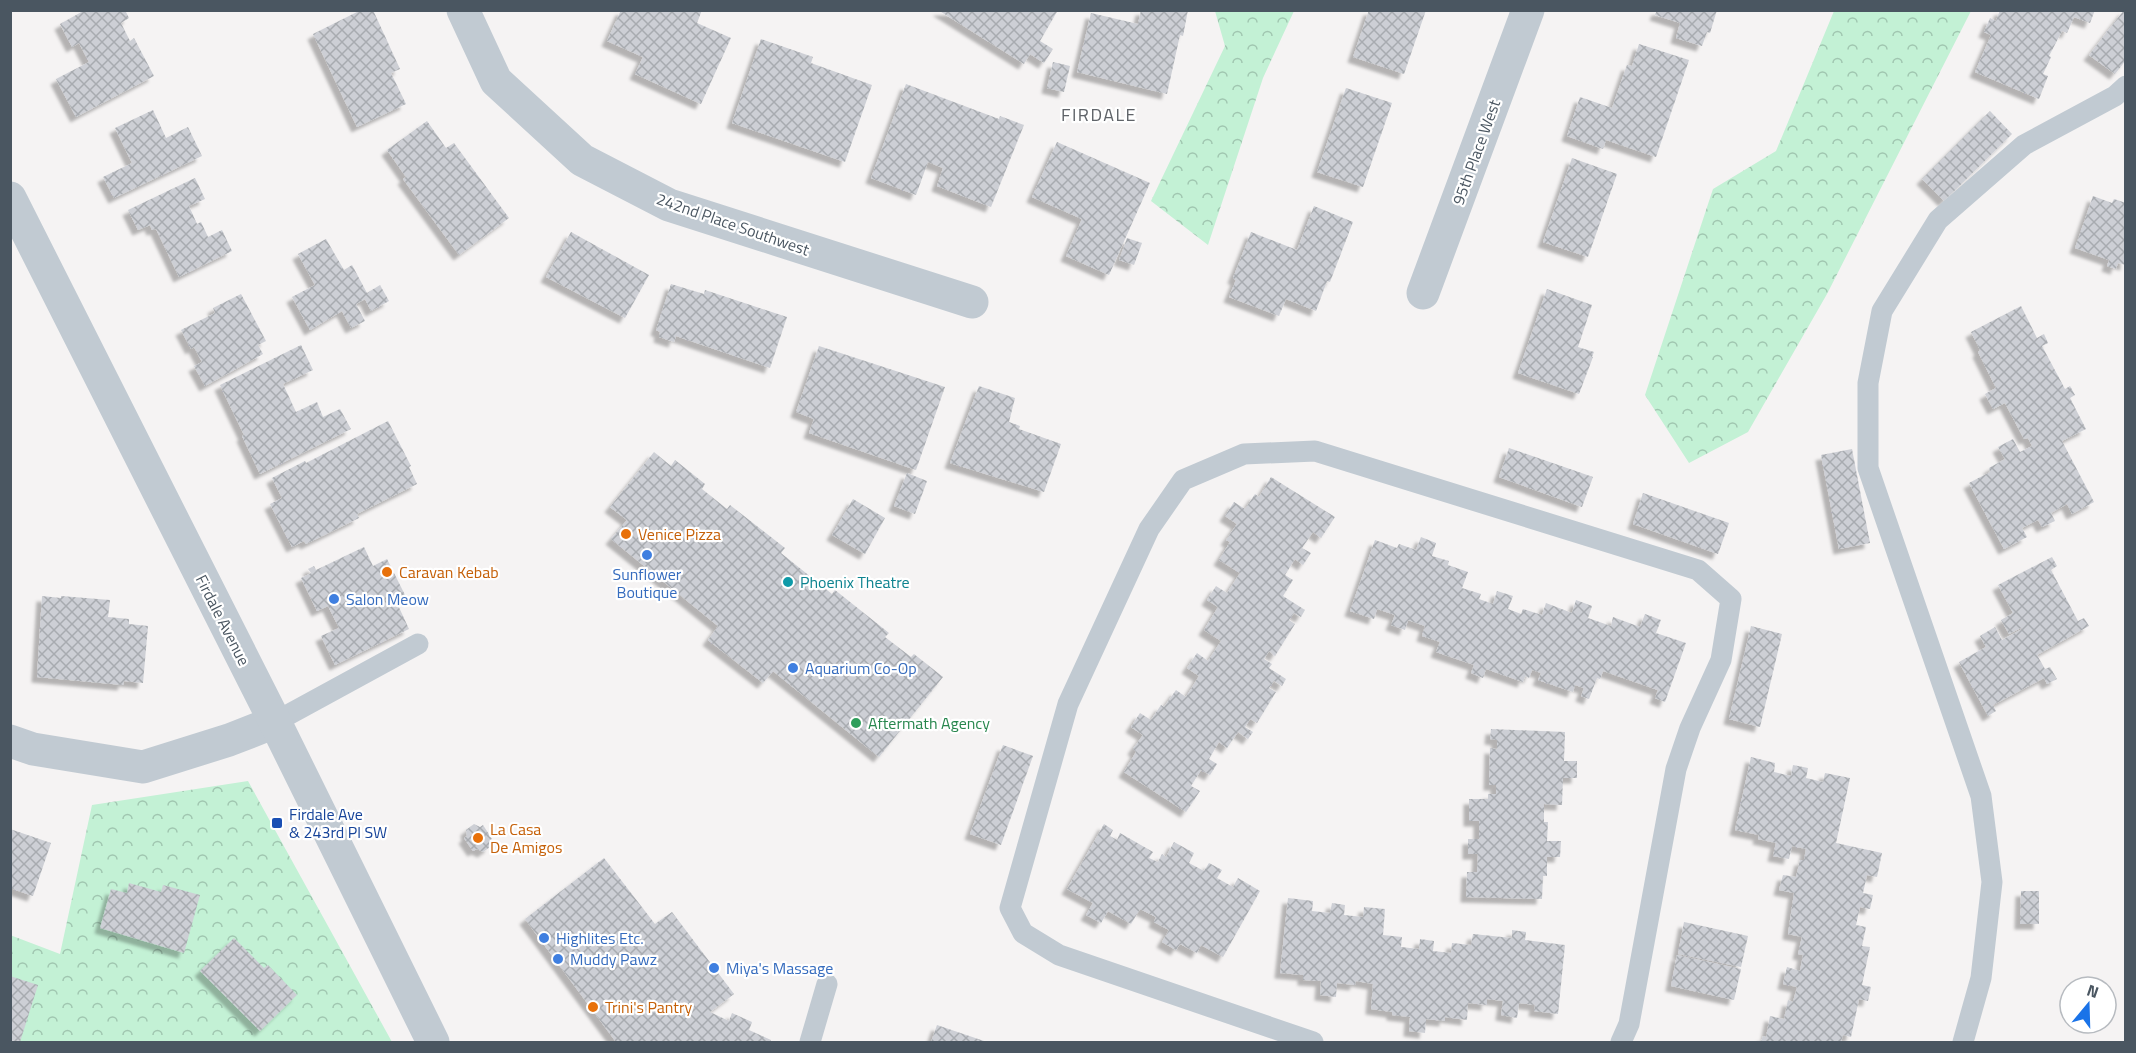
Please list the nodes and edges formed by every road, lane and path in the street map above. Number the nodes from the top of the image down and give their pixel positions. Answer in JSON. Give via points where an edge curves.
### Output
{"nodes":[{"id":1,"x":463,"y":10,"type":"edge"},
{"id":2,"x":1528,"y":10,"type":"edge"},
{"id":3,"x":2126,"y":86,"type":"edge"},
{"id":4,"x":15,"y":218,"type":"edge"},
{"id":5,"x":1423,"y":293,"type":"dead end"},
{"id":6,"x":972,"y":302,"type":"dead end"},
{"id":7,"x":418,"y":644,"type":"dead end"},
{"id":8,"x":275,"y":722,"type":"junction"},
{"id":9,"x":10,"y":741,"type":"edge"},
{"id":10,"x":827,"y":984,"type":"dead end"},
{"id":11,"x":433,"y":1042,"type":"edge"},
{"id":12,"x":810,"y":1042,"type":"edge"},
{"id":13,"x":1313,"y":1042,"type":"edge"},
{"id":14,"x":1621,"y":1042,"type":"edge"},
{"id":15,"x":1963,"y":1042,"type":"edge"}],
"edges":[{"from":1,"to":6,"type":"street","name":"242nd Place Southwest","via":[[496,81],[582,160],[669,205]]},
{"from":2,"to":5,"type":"street","name":"95th Place West"},
{"from":3,"to":15,"type":"lane","via":[[2115,96],[2024,145],[1938,220],[1882,311],[1868,383],[1868,468],[1981,796],[1992,882],[1981,978]]},
{"from":4,"to":8,"type":"street","name":"Firdale Avenue"},
{"from":7,"to":8,"type":"lane"},
{"from":8,"to":9,"type":"street","via":[[143,767],[33,749]]},
{"from":8,"to":11,"type":"street","name":"Firdale Avenue"},
{"from":10,"to":12,"type":"lane"},
{"from":13,"to":14,"type":"lane","via":[[1059,955],[1023,933],[1010,908],[1068,704],[1149,529],[1183,480],[1244,454],[1315,451],[1698,570],[1731,599],[1721,660],[1676,769],[1629,1024]]}]}
